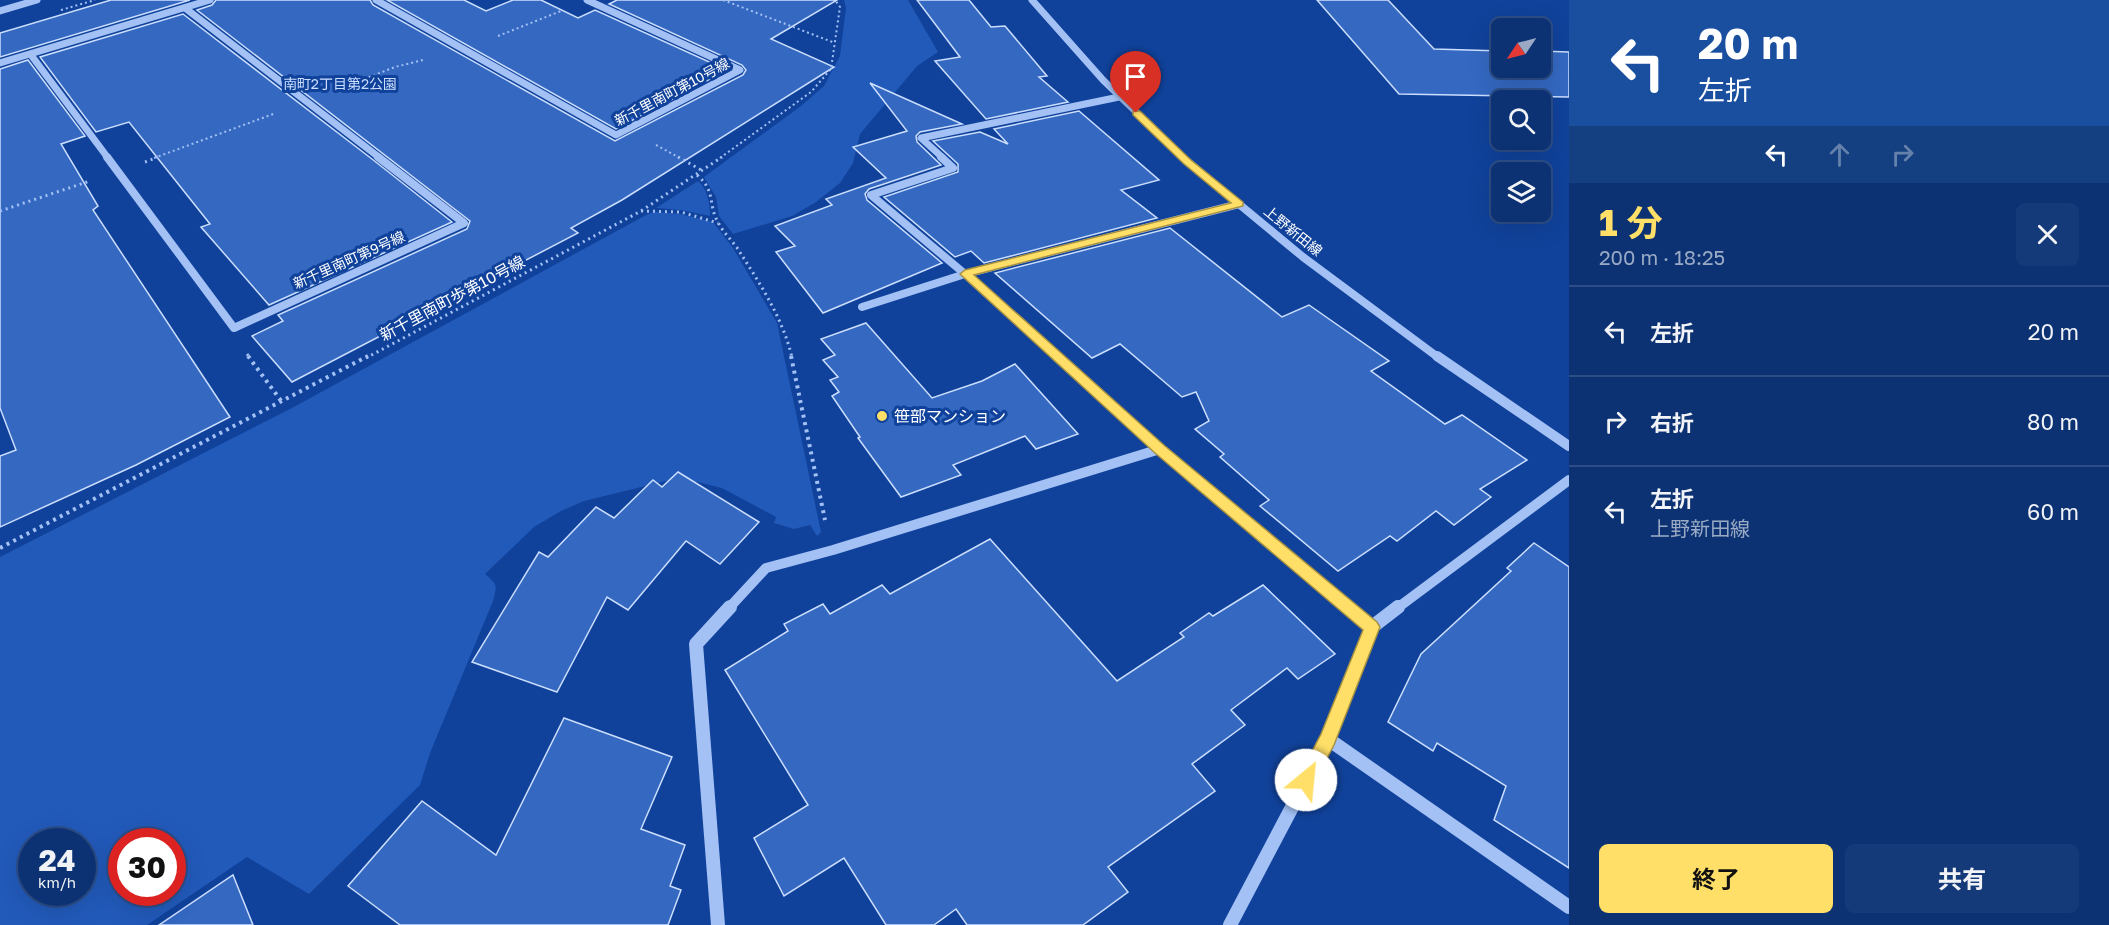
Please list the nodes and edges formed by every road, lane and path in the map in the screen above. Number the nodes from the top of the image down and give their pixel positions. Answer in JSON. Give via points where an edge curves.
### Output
{"nodes":[{"id":1,"x":37,"y":0,"type":"edge"},
{"id":2,"x":210,"y":0,"type":"edge"},
{"id":3,"x":375,"y":0,"type":"edge"},
{"id":4,"x":587,"y":0,"type":"edge"},
{"id":5,"x":723,"y":0,"type":"edge"},
{"id":6,"x":835,"y":0,"type":"edge"},
{"id":7,"x":1032,"y":0,"type":"edge"},
{"id":8,"x":185,"y":8,"type":"junction"},
{"id":9,"x":566,"y":8,"type":"dead end"},
{"id":10,"x":0,"y":11,"type":"edge"},
{"id":11,"x":835,"y":43,"type":"junction"},
{"id":12,"x":464,"y":50,"type":"junction"},
{"id":13,"x":31,"y":55,"type":"junction"},
{"id":14,"x":0,"y":63,"type":"edge"},
{"id":15,"x":1119,"y":97,"type":"junction"},
{"id":16,"x":306,"y":102,"type":"junction"},
{"id":17,"x":627,"y":130,"type":"junction"},
{"id":18,"x":703,"y":171,"type":"junction"},
{"id":19,"x":118,"y":172,"type":"junction"},
{"id":20,"x":697,"y":175,"type":"junction"},
{"id":21,"x":1239,"y":204,"type":"junction"},
{"id":22,"x":641,"y":211,"type":"junction"},
{"id":23,"x":0,"y":212,"type":"edge"},
{"id":24,"x":718,"y":223,"type":"junction"},
{"id":25,"x":965,"y":274,"type":"junction"},
{"id":26,"x":862,"y":307,"type":"dead end"},
{"id":27,"x":234,"y":328,"type":"junction"},
{"id":28,"x":282,"y":402,"type":"junction"},
{"id":29,"x":1569,"y":446,"type":"edge"},
{"id":30,"x":1160,"y":449,"type":"junction"},
{"id":31,"x":1569,"y":480,"type":"edge"},
{"id":32,"x":0,"y":548,"type":"edge"},
{"id":33,"x":833,"y":550,"type":"junction"},
{"id":34,"x":1372,"y":627,"type":"junction"},
{"id":35,"x":1328,"y":739,"type":"junction"},
{"id":36,"x":1569,"y":907,"type":"edge"},
{"id":37,"x":718,"y":925,"type":"edge"},
{"id":38,"x":1230,"y":925,"type":"edge"}],
"edges":[{"from":1,"to":10,"type":"street"},
{"from":2,"to":8,"type":"street"},
{"from":3,"to":12,"type":"street","name":"新千里南町第10号線"},
{"from":4,"to":17,"type":"street","name":"新千里南町第10号線","via":[[740,70]]},
{"from":5,"to":11,"type":"path"},
{"from":6,"to":11,"type":"path","name":"新千里南町歩第10号線","via":[[840,7]]},
{"from":7,"to":15,"type":"street","name":"上野新田線","via":[[1070,47]]},
{"from":8,"to":13,"type":"street"},
{"from":8,"to":16,"type":"street","name":"新千里南町第9号線"},
{"from":9,"to":12,"type":"path"},
{"from":11,"to":18,"type":"path","name":"新千里南町歩第10号線","via":[[831,69],[811,92]]},
{"from":12,"to":16,"type":"path","via":[[395,67]]},
{"from":12,"to":17,"type":"street","name":"新千里南町第10号線","via":[[616,135]]},
{"from":13,"to":14,"type":"street"},
{"from":13,"to":19,"type":"street"},
{"from":15,"to":21,"type":"street","name":"上野新田線"},
{"from":15,"to":25,"type":"street","via":[[921,138],[953,168],[871,195]]},
{"from":16,"to":19,"type":"path"},
{"from":16,"to":27,"type":"street","name":"新千里南町第9号線","via":[[464,223]]},
{"from":17,"to":18,"type":"path"},
{"from":18,"to":20,"type":"path","name":"新千里南町歩第10号線"},
{"from":19,"to":23,"type":"path"},
{"from":19,"to":27,"type":"street"},
{"from":20,"to":22,"type":"path","name":"新千里南町歩第10号線"},
{"from":20,"to":24,"type":"path","via":[[711,193]]},
{"from":21,"to":25,"type":"street"},
{"from":21,"to":29,"type":"street","name":"上野新田線","via":[[1345,291]]},
{"from":22,"to":24,"type":"path","via":[[681,212]]},
{"from":22,"to":28,"type":"path","name":"新千里南町歩第10号線"},
{"from":24,"to":33,"type":"path","via":[[741,253],[787,335]]},
{"from":25,"to":26,"type":"street"},
{"from":25,"to":30,"type":"street"},
{"from":27,"to":28,"type":"path","via":[[236,340]]},
{"from":28,"to":32,"type":"path","name":"新千里南町歩第10号線"},
{"from":30,"to":33,"type":"street"},
{"from":30,"to":34,"type":"street"},
{"from":31,"to":34,"type":"street"},
{"from":33,"to":37,"type":"street","via":[[766,568],[696,644]]},
{"from":34,"to":35,"type":"street"},
{"from":35,"to":36,"type":"street"},
{"from":35,"to":38,"type":"street"}]}
